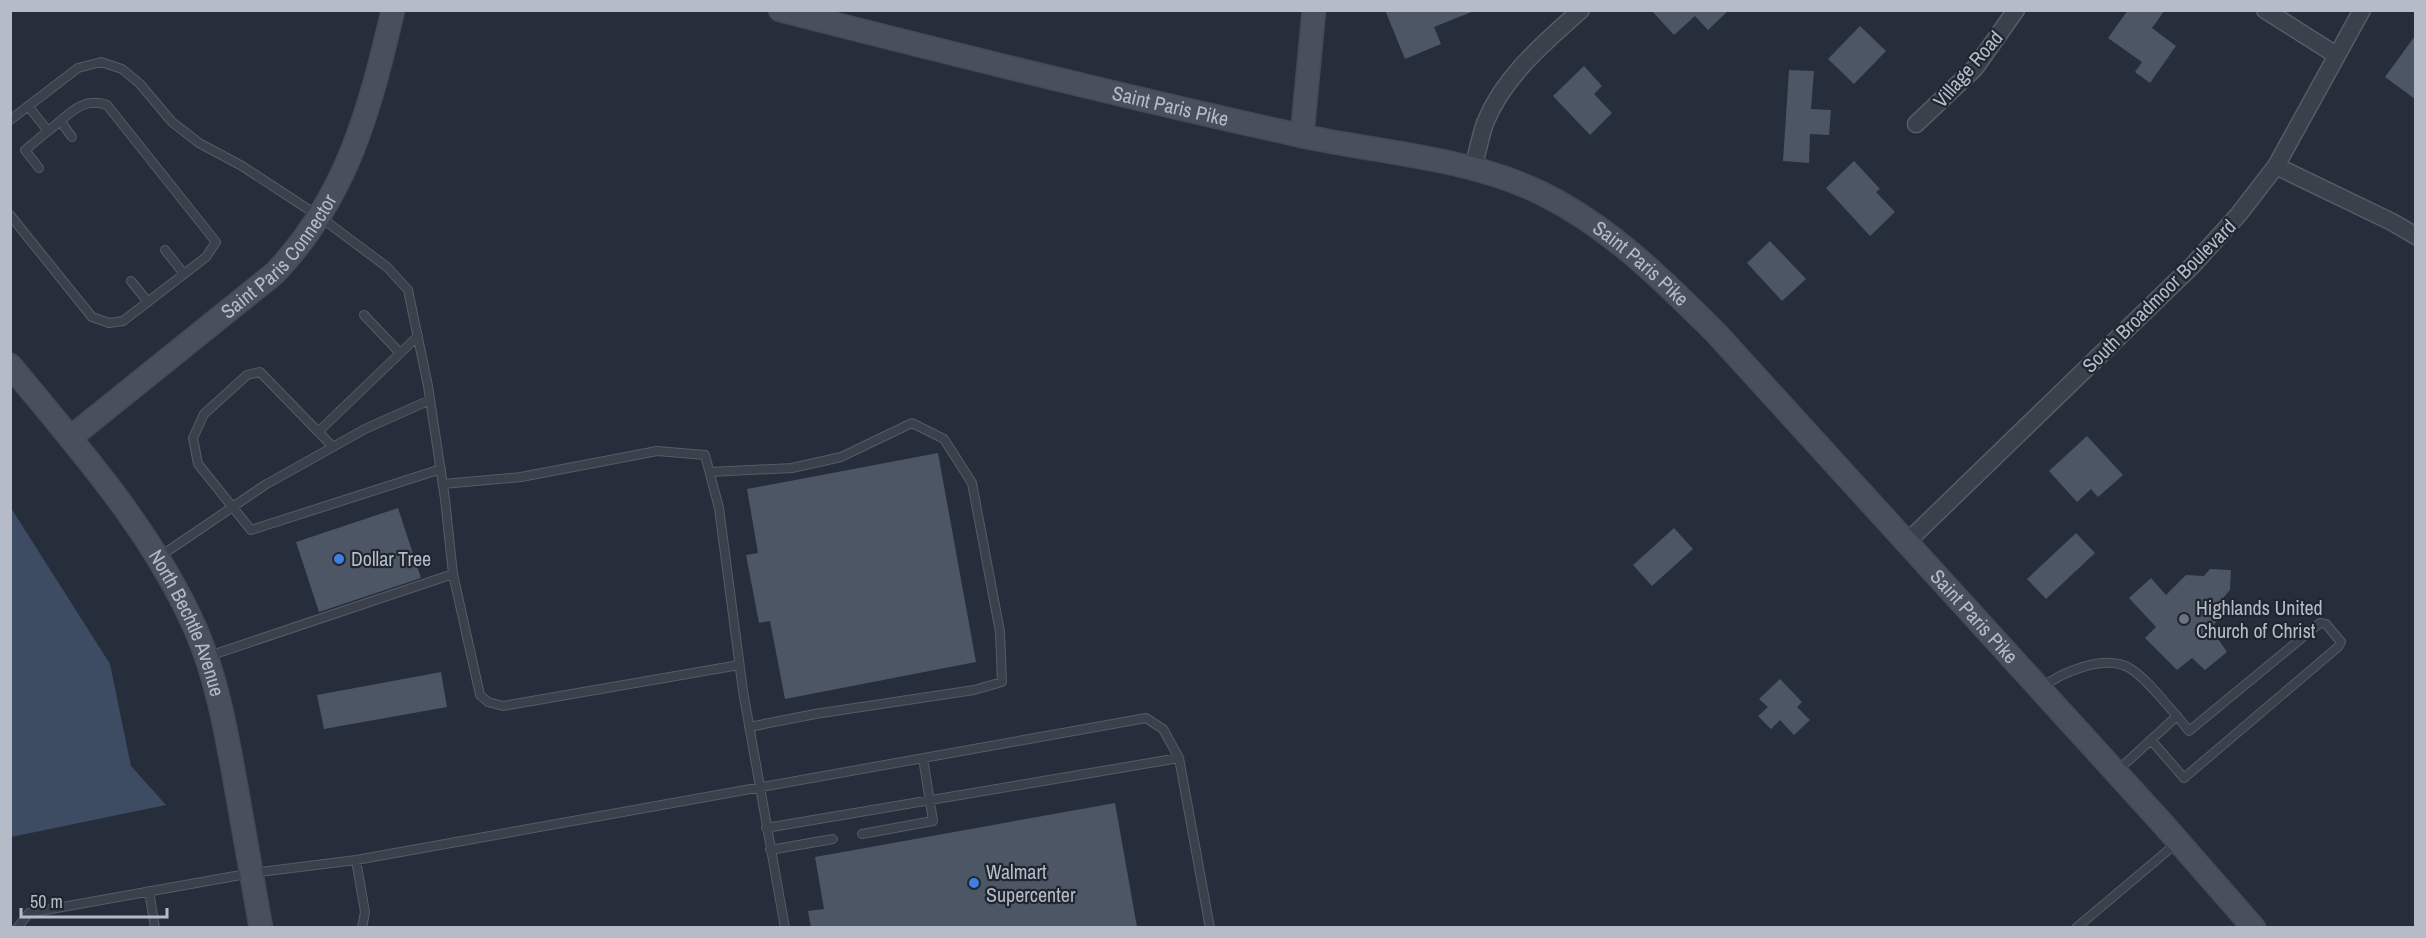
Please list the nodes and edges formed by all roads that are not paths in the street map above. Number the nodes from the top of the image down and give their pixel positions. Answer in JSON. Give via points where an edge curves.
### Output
{"nodes":[{"id":1,"x":393,"y":10,"type":"edge"},
{"id":2,"x":780,"y":10,"type":"edge"},
{"id":3,"x":1314,"y":10,"type":"edge"},
{"id":4,"x":1581,"y":10,"type":"edge"},
{"id":5,"x":2016,"y":10,"type":"edge"},
{"id":6,"x":2265,"y":10,"type":"edge"},
{"id":7,"x":2362,"y":10,"type":"edge"},
{"id":8,"x":2336,"y":55,"type":"junction"},
{"id":9,"x":28,"y":106,"type":"junction"},
{"id":10,"x":10,"y":120,"type":"edge"},
{"id":11,"x":61,"y":122,"type":"junction"},
{"id":12,"x":1916,"y":124,"type":"dead end"},
{"id":13,"x":48,"y":130,"type":"junction"},
{"id":14,"x":1302,"y":136,"type":"junction"},
{"id":15,"x":72,"y":137,"type":"dead end"},
{"id":16,"x":2276,"y":166,"type":"junction"},
{"id":17,"x":39,"y":168,"type":"dead end"},
{"id":18,"x":1473,"y":168,"type":"junction"},
{"id":19,"x":10,"y":215,"type":"edge"},
{"id":20,"x":320,"y":217,"type":"junction"},
{"id":21,"x":2415,"y":236,"type":"edge"},
{"id":22,"x":165,"y":250,"type":"dead end"},
{"id":23,"x":184,"y":274,"type":"junction"},
{"id":24,"x":131,"y":281,"type":"dead end"},
{"id":25,"x":148,"y":302,"type":"junction"},
{"id":26,"x":364,"y":315,"type":"dead end"},
{"id":27,"x":418,"y":336,"type":"junction"},
{"id":28,"x":400,"y":353,"type":"junction"},
{"id":29,"x":10,"y":365,"type":"edge"},
{"id":30,"x":430,"y":400,"type":"junction"},
{"id":31,"x":318,"y":432,"type":"junction"},
{"id":32,"x":70,"y":438,"type":"junction"},
{"id":33,"x":333,"y":447,"type":"junction"},
{"id":34,"x":441,"y":469,"type":"junction"},
{"id":35,"x":710,"y":472,"type":"junction"},
{"id":36,"x":443,"y":484,"type":"junction"},
{"id":37,"x":232,"y":507,"type":"junction"},
{"id":38,"x":1906,"y":543,"type":"junction"},
{"id":39,"x":158,"y":557,"type":"junction"},
{"id":40,"x":453,"y":574,"type":"junction"},
{"id":41,"x":206,"y":657,"type":"junction"},
{"id":42,"x":740,"y":665,"type":"junction"},
{"id":43,"x":2040,"y":689,"type":"junction"},
{"id":44,"x":2176,"y":716,"type":"junction"},
{"id":45,"x":749,"y":727,"type":"junction"},
{"id":46,"x":2151,"y":740,"type":"junction"},
{"id":47,"x":923,"y":758,"type":"junction"},
{"id":48,"x":1179,"y":758,"type":"junction"},
{"id":49,"x":2116,"y":772,"type":"junction"},
{"id":50,"x":759,"y":787,"type":"junction"},
{"id":51,"x":930,"y":800,"type":"junction"},
{"id":52,"x":766,"y":828,"type":"junction"},
{"id":53,"x":862,"y":834,"type":"dead end"},
{"id":54,"x":833,"y":839,"type":"dead end"},
{"id":55,"x":2179,"y":842,"type":"junction"},
{"id":56,"x":770,"y":850,"type":"junction"},
{"id":57,"x":356,"y":860,"type":"junction"},
{"id":58,"x":252,"y":873,"type":"junction"},
{"id":59,"x":149,"y":891,"type":"junction"},
{"id":60,"x":17,"y":927,"type":"edge"},
{"id":61,"x":154,"y":927,"type":"edge"},
{"id":62,"x":261,"y":927,"type":"edge"},
{"id":63,"x":362,"y":927,"type":"edge"},
{"id":64,"x":785,"y":927,"type":"edge"},
{"id":65,"x":1210,"y":927,"type":"edge"},
{"id":66,"x":2076,"y":927,"type":"edge"},
{"id":67,"x":2254,"y":927,"type":"edge"}],
"edges":[{"from":1,"to":20,"type":"street","name":"Saint Paris Connector","via":[[356,145]]},
{"from":2,"to":14,"type":"street","name":"Saint Paris Pike"},
{"from":3,"to":14,"type":"street"},
{"from":4,"to":18,"type":"street","via":[[1514,74],[1485,123]]},
{"from":5,"to":12,"type":"street","name":"Village Road","via":[[1975,68]]},
{"from":6,"to":8,"type":"street"},
{"from":7,"to":8,"type":"street","name":"South Broadmoor Boulevard"},
{"from":8,"to":16,"type":"street","name":"South Broadmoor Boulevard"},
{"from":9,"to":10,"type":"lane"},
{"from":9,"to":13,"type":"lane"},
{"from":9,"to":20,"type":"lane","via":[[78,68],[101,62],[122,69],[172,122],[199,143]]},
{"from":11,"to":13,"type":"lane"},
{"from":11,"to":15,"type":"lane"},
{"from":11,"to":23,"type":"lane","via":[[84,103],[107,105],[216,242],[206,257]]},
{"from":13,"to":17,"type":"lane","via":[[25,150]]},
{"from":14,"to":18,"type":"street","name":"Saint Paris Pike"},
{"from":16,"to":21,"type":"street"},
{"from":16,"to":38,"type":"street","name":"South Broadmoor Boulevard","via":[[2192,266]]},
{"from":18,"to":38,"type":"street","name":"Saint Paris Pike","via":[[1543,194],[1626,247],[1716,333]]},
{"from":19,"to":25,"type":"lane","via":[[92,317],[123,321]]},
{"from":20,"to":27,"type":"lane","via":[[387,267],[408,290]]},
{"from":20,"to":32,"type":"street","name":"Saint Paris Connector","via":[[275,273]]},
{"from":22,"to":23,"type":"lane"},
{"from":23,"to":25,"type":"lane"},
{"from":24,"to":25,"type":"lane"},
{"from":26,"to":28,"type":"lane"},
{"from":27,"to":28,"type":"lane"},
{"from":27,"to":30,"type":"lane"},
{"from":28,"to":31,"type":"lane"},
{"from":29,"to":32,"type":"street","name":"North Bechtle Avenue"},
{"from":30,"to":33,"type":"lane"},
{"from":30,"to":34,"type":"lane"},
{"from":31,"to":33,"type":"lane"},
{"from":31,"to":37,"type":"lane","via":[[260,372],[247,375],[204,414],[193,438],[198,464]]},
{"from":32,"to":39,"type":"street","name":"North Bechtle Avenue"},
{"from":33,"to":37,"type":"lane"},
{"from":34,"to":36,"type":"lane"},
{"from":34,"to":37,"type":"lane","via":[[251,530]]},
{"from":35,"to":36,"type":"lane","via":[[705,455],[657,451],[521,477]]},
{"from":35,"to":42,"type":"lane","via":[[719,508]]},
{"from":35,"to":45,"type":"lane","via":[[792,468],[841,458],[912,423],[944,439],[972,483],[1000,632],[1002,682]]},
{"from":36,"to":40,"type":"lane"},
{"from":37,"to":39,"type":"lane"},
{"from":38,"to":43,"type":"street","name":"Saint Paris Pike"},
{"from":39,"to":41,"type":"street","name":"North Bechtle Avenue"},
{"from":40,"to":41,"type":"lane"},
{"from":40,"to":42,"type":"lane","via":[[480,695],[488,702],[503,706]]},
{"from":41,"to":58,"type":"street","name":"North Bechtle Avenue","via":[[223,714]]},
{"from":42,"to":45,"type":"lane"},
{"from":43,"to":44,"type":"lane","via":[[2075,670],[2121,665],[2138,674]]},
{"from":43,"to":49,"type":"street","name":"Saint Paris Pike"},
{"from":44,"to":46,"type":"lane"},
{"from":44,"to":46,"type":"lane","via":[[2189,731],[2315,625],[2326,624],[2341,642],[2184,778]]},
{"from":45,"to":50,"type":"lane"},
{"from":46,"to":49,"type":"lane"},
{"from":47,"to":48,"type":"lane","via":[[1146,718],[1163,729]]},
{"from":47,"to":50,"type":"lane"},
{"from":47,"to":51,"type":"lane"},
{"from":48,"to":51,"type":"lane"},
{"from":48,"to":65,"type":"lane"},
{"from":49,"to":55,"type":"street","name":"Saint Paris Pike"},
{"from":50,"to":52,"type":"lane"},
{"from":50,"to":57,"type":"lane"},
{"from":51,"to":52,"type":"lane"},
{"from":51,"to":53,"type":"lane","via":[[933,821]]},
{"from":52,"to":56,"type":"lane"},
{"from":54,"to":56,"type":"lane"},
{"from":55,"to":66,"type":"lane"},
{"from":55,"to":67,"type":"street","name":"Saint Paris Pike"},
{"from":56,"to":64,"type":"lane"},
{"from":57,"to":58,"type":"lane"},
{"from":57,"to":63,"type":"lane","via":[[365,912]]},
{"from":58,"to":59,"type":"lane"},
{"from":58,"to":62,"type":"street","name":"North Bechtle Avenue"},
{"from":59,"to":60,"type":"lane","via":[[29,913]]},
{"from":59,"to":61,"type":"lane"}]}
